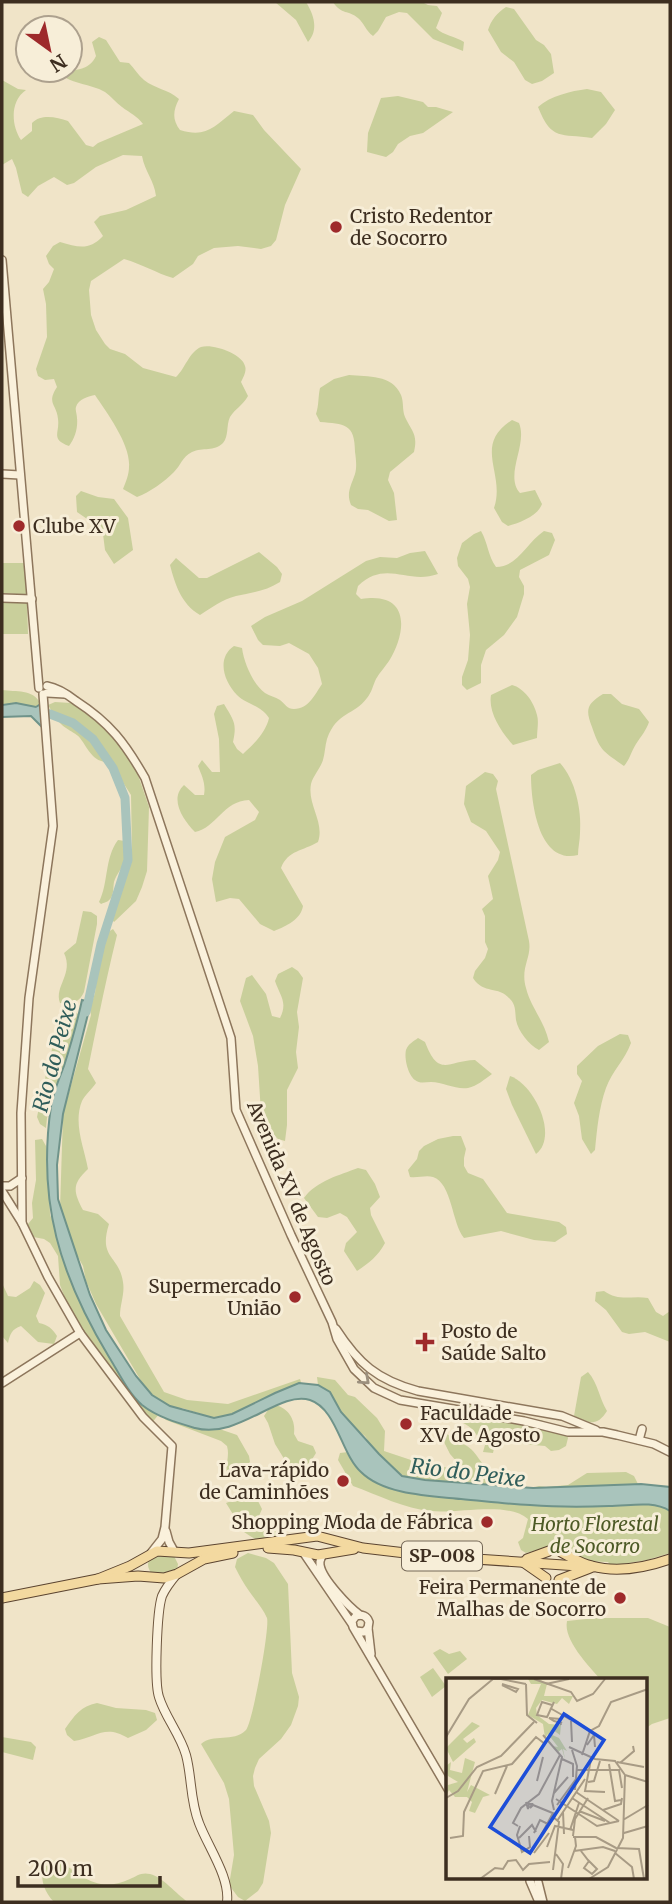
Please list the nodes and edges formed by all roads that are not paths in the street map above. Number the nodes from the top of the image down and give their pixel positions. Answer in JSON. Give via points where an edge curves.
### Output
{"nodes":[{"id":1,"x":2,"y":260,"type":"edge"},
{"id":2,"x":2,"y":474,"type":"edge"},
{"id":3,"x":20,"y":475,"type":"junction"},
{"id":4,"x":2,"y":598,"type":"edge"},
{"id":5,"x":32,"y":599,"type":"junction"},
{"id":6,"x":44,"y":691,"type":"junction"},
{"id":7,"x":22,"y":1178,"type":"junction"},
{"id":8,"x":2,"y":1189,"type":"edge"},
{"id":9,"x":22,"y":1223,"type":"junction"},
{"id":10,"x":80,"y":1333,"type":"junction"},
{"id":11,"x":350,"y":1356,"type":"junction"},
{"id":12,"x":2,"y":1383,"type":"edge"},
{"id":13,"x":566,"y":1418,"type":"junction"},
{"id":14,"x":558,"y":1429,"type":"junction"},
{"id":15,"x":642,"y":1429,"type":"dead end"},
{"id":16,"x":568,"y":1432,"type":"junction"},
{"id":17,"x":603,"y":1433,"type":"junction"},
{"id":18,"x":639,"y":1440,"type":"junction"},
{"id":19,"x":670,"y":1452,"type":"edge"},
{"id":20,"x":165,"y":1527,"type":"junction"},
{"id":21,"x":321,"y":1536,"type":"junction"},
{"id":22,"x":363,"y":1548,"type":"junction"},
{"id":23,"x":174,"y":1551,"type":"junction"},
{"id":24,"x":549,"y":1551,"type":"dead end"},
{"id":25,"x":302,"y":1552,"type":"junction"},
{"id":26,"x":561,"y":1552,"type":"dead end"},
{"id":27,"x":323,"y":1554,"type":"junction"},
{"id":28,"x":148,"y":1556,"type":"junction"},
{"id":29,"x":670,"y":1559,"type":"edge"},
{"id":30,"x":522,"y":1561,"type":"junction"},
{"id":31,"x":593,"y":1567,"type":"junction"},
{"id":32,"x":177,"y":1574,"type":"junction"},
{"id":33,"x":98,"y":1578,"type":"junction"},
{"id":34,"x":152,"y":1578,"type":"junction"},
{"id":35,"x":546,"y":1578,"type":"dead end"},
{"id":36,"x":559,"y":1580,"type":"dead end"},
{"id":37,"x":2,"y":1598,"type":"edge"},
{"id":38,"x":162,"y":1598,"type":"junction"},
{"id":39,"x":359,"y":1615,"type":"junction"},
{"id":40,"x":354,"y":1628,"type":"junction"},
{"id":41,"x":368,"y":1628,"type":"junction"},
{"id":42,"x":372,"y":1658,"type":"junction"},
{"id":43,"x":446,"y":1786,"type":"edge"},
{"id":44,"x":534,"y":1880,"type":"edge"},
{"id":45,"x":227,"y":1902,"type":"edge"},
{"id":46,"x":541,"y":1902,"type":"edge"}],
"edges":[{"from":1,"to":3,"type":"street"},
{"from":2,"to":3,"type":"street"},
{"from":3,"to":5,"type":"street"},
{"from":4,"to":5,"type":"street"},
{"from":5,"to":6,"type":"street","via":[[37,666]]},
{"from":6,"to":7,"type":"street","via":[[53,826],[29,998],[21,1113]]},
{"from":6,"to":11,"type":"street","name":"Avenida XV de Agosto","via":[[66,694],[109,725],[145,778],[225,1018],[236,1110]]},
{"from":7,"to":8,"type":"street"},
{"from":7,"to":9,"type":"street"},
{"from":8,"to":9,"type":"street"},
{"from":9,"to":10,"type":"street"},
{"from":10,"to":12,"type":"street"},
{"from":10,"to":20,"type":"street","via":[[143,1418],[172,1446]]},
{"from":11,"to":13,"type":"street","via":[[410,1389]]},
{"from":11,"to":14,"type":"street","one_way":true,"via":[[367,1383],[400,1400]]},
{"from":13,"to":14,"type":"street"},
{"from":13,"to":16,"type":"street"},
{"from":13,"to":17,"type":"street"},
{"from":14,"to":16,"type":"street"},
{"from":15,"to":18,"type":"street"},
{"from":16,"to":17,"type":"street"},
{"from":17,"to":18,"type":"street"},
{"from":18,"to":19,"type":"street"},
{"from":20,"to":23,"type":"street"},
{"from":20,"to":28,"type":"street"},
{"from":21,"to":22,"type":"main road","number":"SP-008"},
{"from":21,"to":23,"type":"main road","number":"SP-008","via":[[189,1553]]},
{"from":21,"to":27,"type":"main road","via":[[326,1546]]},
{"from":22,"to":27,"type":"main road","number":"SP-008"},
{"from":22,"to":30,"type":"main road","number":"SP-008"},
{"from":23,"to":28,"type":"main road","number":"SP-008"},
{"from":23,"to":32,"type":"main road","via":[[181,1565]]},
{"from":24,"to":30,"type":"main road"},
{"from":25,"to":27,"type":"main road","number":"SP-008"},
{"from":25,"to":32,"type":"main road","number":"SP-008","via":[[273,1548],[232,1553],[204,1559]]},
{"from":25,"to":40,"type":"street"},
{"from":26,"to":31,"type":"main road"},
{"from":27,"to":39,"type":"street","via":[[323,1573]]},
{"from":28,"to":33,"type":"main road","number":"SP-008"},
{"from":28,"to":34,"type":"main road","via":[[145,1566]]},
{"from":29,"to":31,"type":"main road","number":"SP-008","via":[[630,1568]]},
{"from":30,"to":31,"type":"main road","number":"SP-008"},
{"from":30,"to":35,"type":"main road"},
{"from":31,"to":36,"type":"main road"},
{"from":32,"to":34,"type":"main road","number":"SP-008"},
{"from":32,"to":38,"type":"main road"},
{"from":33,"to":34,"type":"main road","number":"SP-008"},
{"from":33,"to":37,"type":"main road","number":"SP-008"},
{"from":34,"to":38,"type":"main road"},
{"from":38,"to":45,"type":"main road","via":[[157,1689],[186,1753],[195,1813],[225,1880]]},
{"from":39,"to":40,"type":"street","via":[[354,1618]]},
{"from":39,"to":41,"type":"street","via":[[366,1617]]},
{"from":40,"to":41,"type":"street","via":[[362,1632]]},
{"from":40,"to":42,"type":"street"},
{"from":41,"to":42,"type":"street"},
{"from":42,"to":43,"type":"street"},
{"from":44,"to":46,"type":"street"}]}
